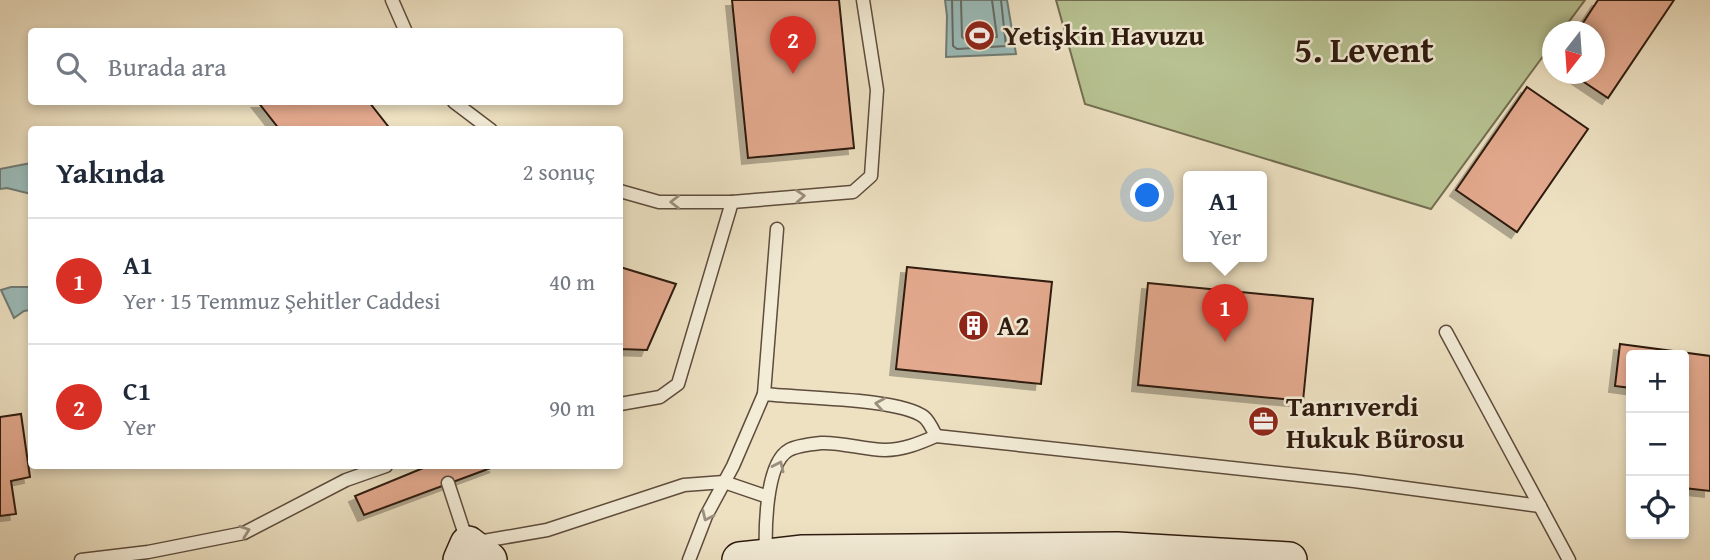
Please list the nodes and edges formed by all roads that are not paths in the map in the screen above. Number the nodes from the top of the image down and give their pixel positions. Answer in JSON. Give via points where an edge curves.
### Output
{"nodes":[{"id":1,"x":393,"y":0,"type":"edge"},
{"id":2,"x":863,"y":0,"type":"edge"},
{"id":3,"x":404,"y":28,"type":"edge"},
{"id":4,"x":458,"y":105,"type":"edge"},
{"id":5,"x":486,"y":126,"type":"edge"},
{"id":6,"x":623,"y":192,"type":"edge"},
{"id":7,"x":732,"y":202,"type":"junction"},
{"id":8,"x":777,"y":229,"type":"dead end"},
{"id":9,"x":1446,"y":332,"type":"dead end"},
{"id":10,"x":764,"y":394,"type":"junction"},
{"id":11,"x":623,"y":403,"type":"edge"},
{"id":12,"x":936,"y":436,"type":"junction"},
{"id":13,"x":377,"y":469,"type":"edge"},
{"id":14,"x":724,"y":482,"type":"junction"},
{"id":15,"x":448,"y":483,"type":"dead end"},
{"id":16,"x":768,"y":497,"type":"junction"},
{"id":17,"x":1540,"y":506,"type":"junction"},
{"id":18,"x":472,"y":552,"type":"edge"},
{"id":19,"x":1124,"y":555,"type":"edge"},
{"id":20,"x":753,"y":558,"type":"edge"},
{"id":21,"x":1250,"y":559,"type":"edge"},
{"id":22,"x":81,"y":560,"type":"edge"},
{"id":23,"x":688,"y":560,"type":"edge"},
{"id":24,"x":1289,"y":560,"type":"edge"},
{"id":25,"x":1569,"y":560,"type":"edge"}],
"edges":[{"from":1,"to":3,"type":"lane"},
{"from":7,"to":2,"type":"lane","one_way":true,"via":[[853,192],[871,176],[877,90]]},
{"from":4,"to":5,"type":"lane"},
{"from":7,"to":6,"type":"lane","one_way":true,"via":[[659,202]]},
{"from":7,"to":11,"type":"lane","via":[[678,384],[660,397]]},
{"from":8,"to":10,"type":"lane"},
{"from":9,"to":17,"type":"lane"},
{"from":12,"to":10,"type":"lane","one_way":true,"via":[[925,418],[907,409]]},
{"from":10,"to":14,"type":"lane"},
{"from":16,"to":12,"type":"lane","one_way":true,"via":[[778,462],[789,450],[822,443],[885,450],[914,446]]},
{"from":12,"to":17,"type":"lane"},
{"from":22,"to":13,"type":"lane","one_way":true,"via":[[244,533],[345,480]]},
{"from":14,"to":16,"type":"lane"},
{"from":14,"to":18,"type":"lane","via":[[684,485]]},
{"from":14,"to":23,"type":"lane","one_way":true},
{"from":15,"to":18,"type":"lane"},
{"from":16,"to":20,"type":"lane","via":[[765,529]]},
{"from":17,"to":25,"type":"lane"},
{"from":19,"to":20,"type":"main road","via":[[803,553]]},
{"from":19,"to":21,"type":"main road"},
{"from":21,"to":24,"type":"main road"}]}
